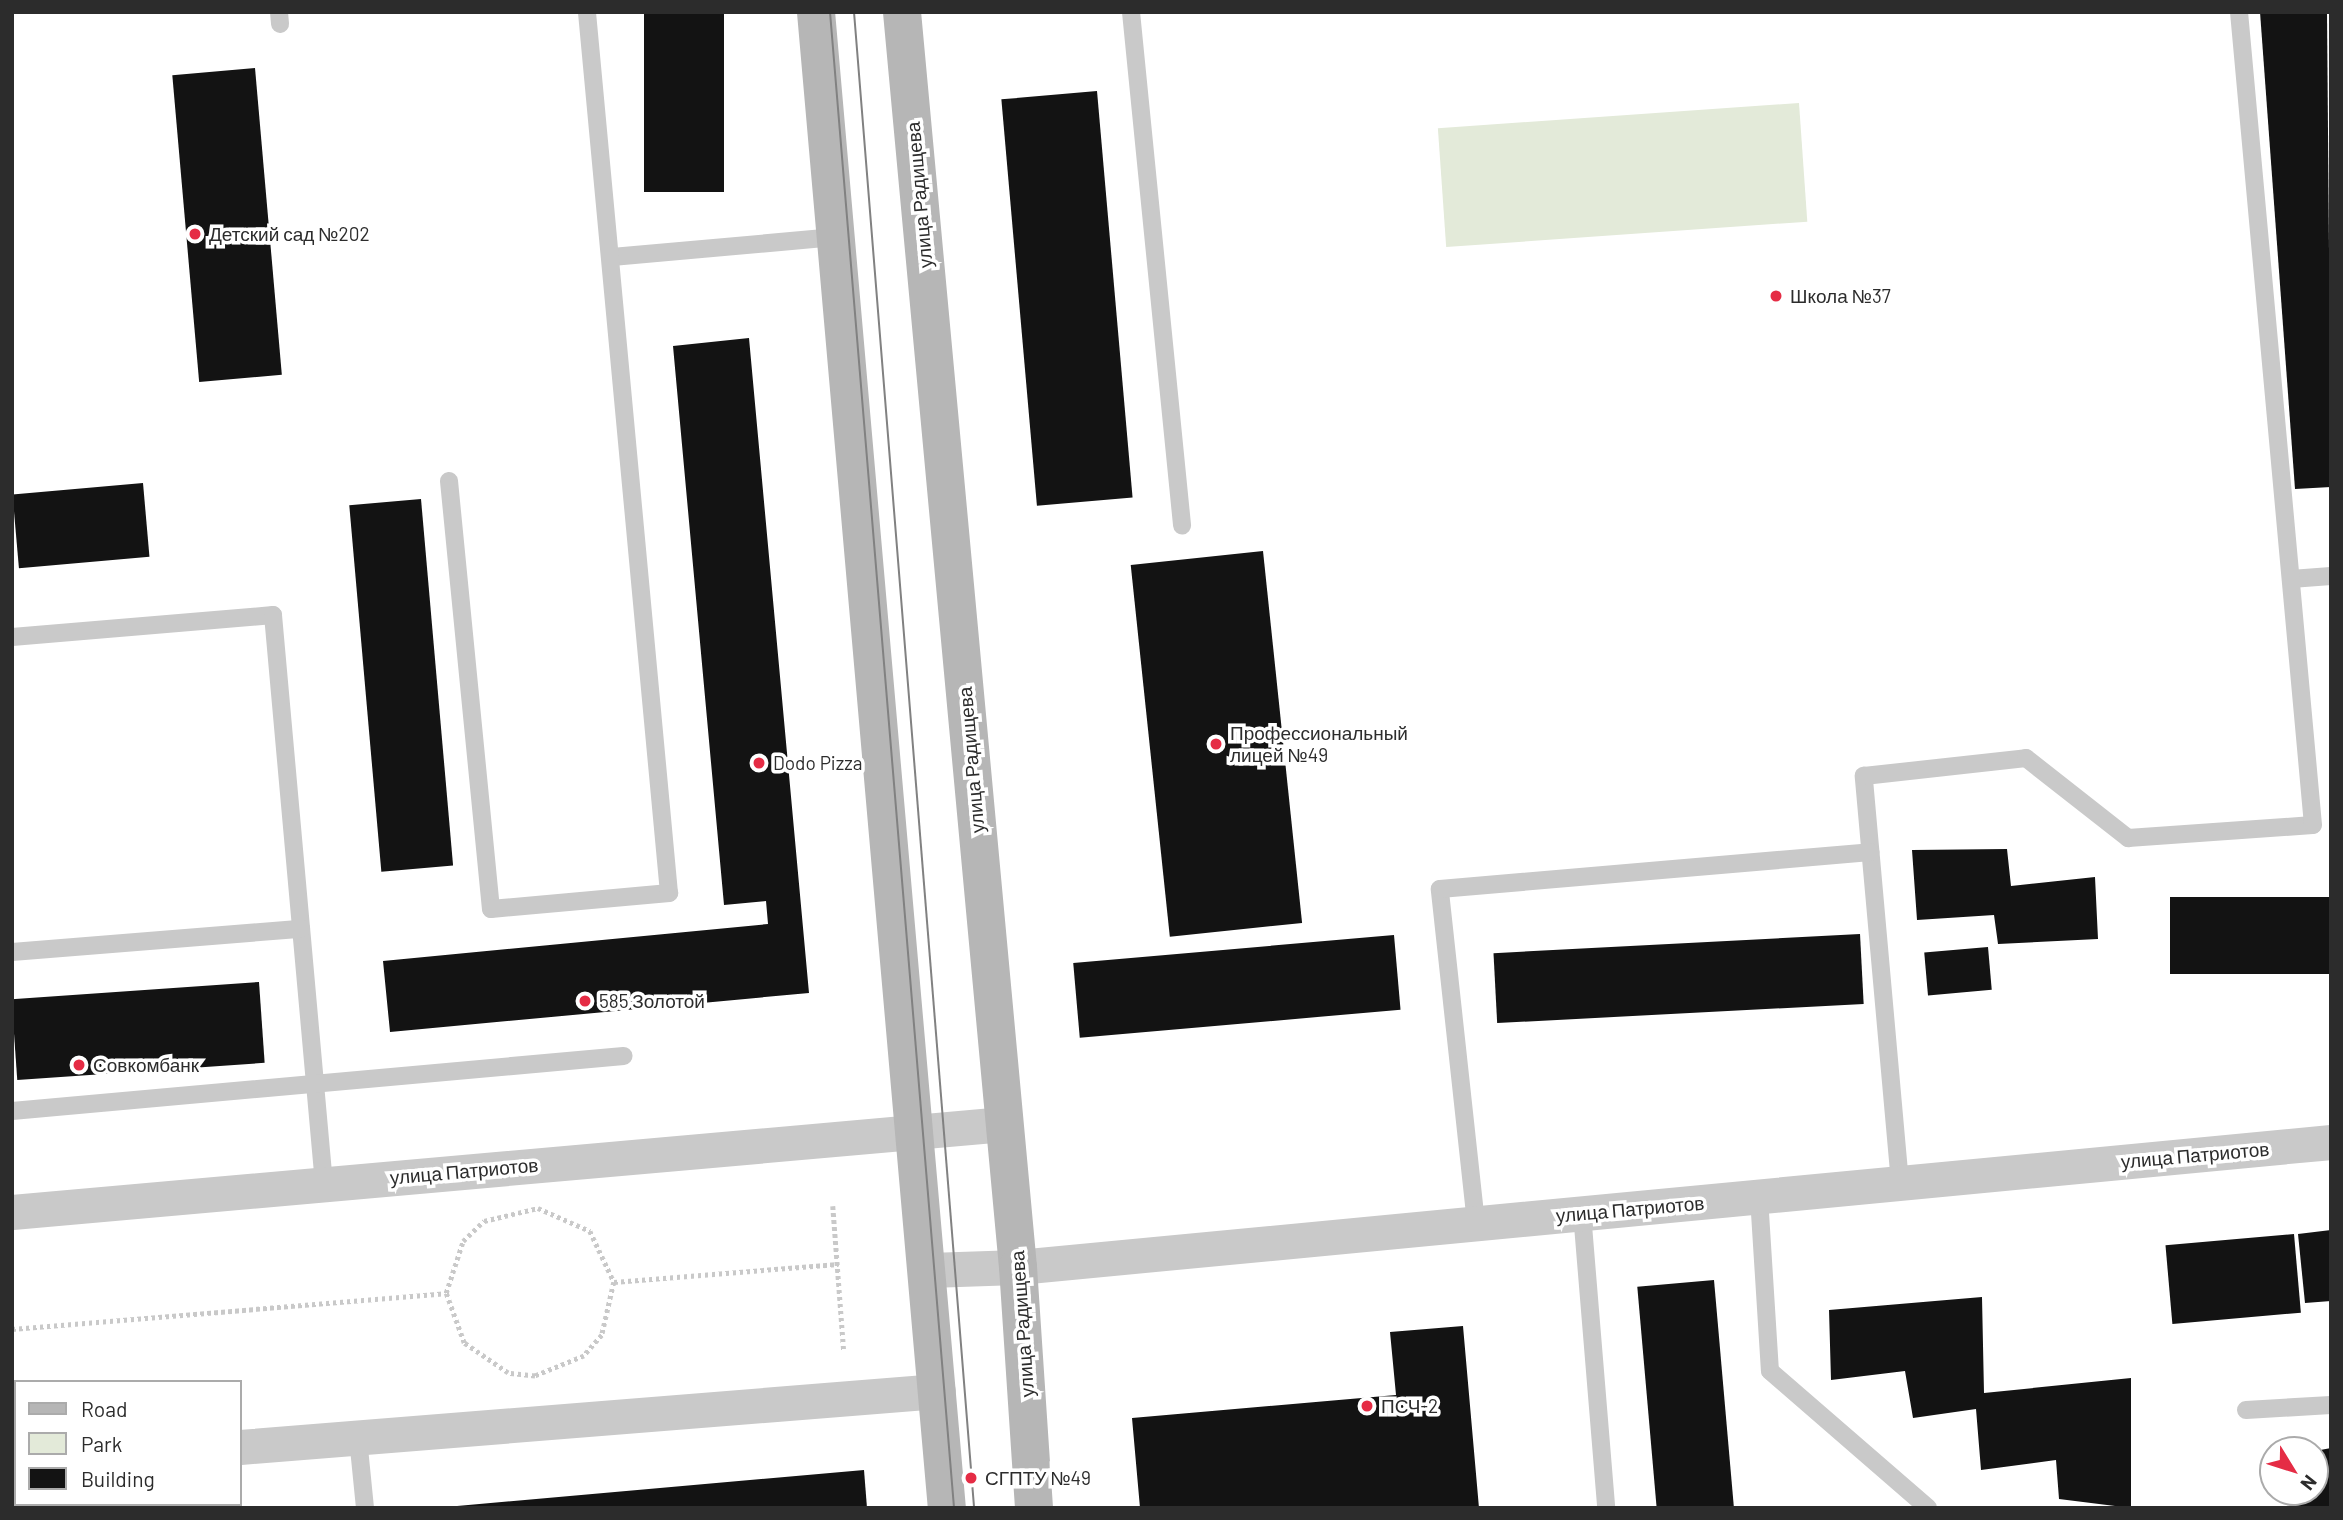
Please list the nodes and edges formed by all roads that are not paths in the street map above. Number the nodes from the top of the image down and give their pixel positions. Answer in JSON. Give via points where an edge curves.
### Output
{"nodes":[{"id":1,"x":587,"y":12,"type":"edge"},
{"id":2,"x":816,"y":12,"type":"edge"},
{"id":3,"x":902,"y":12,"type":"edge"},
{"id":4,"x":1131,"y":12,"type":"edge"},
{"id":5,"x":2239,"y":12,"type":"edge"},
{"id":6,"x":835,"y":237,"type":"junction"},
{"id":7,"x":612,"y":257,"type":"junction"},
{"id":8,"x":449,"y":481,"type":"dead end"},
{"id":9,"x":1182,"y":525,"type":"dead end"},
{"id":10,"x":2331,"y":576,"type":"edge"},
{"id":11,"x":2291,"y":579,"type":"junction"},
{"id":12,"x":12,"y":637,"type":"edge"},
{"id":13,"x":1870,"y":852,"type":"junction"},
{"id":14,"x":301,"y":929,"type":"junction"},
{"id":15,"x":12,"y":952,"type":"edge"},
{"id":16,"x":624,"y":1056,"type":"dead end"},
{"id":17,"x":314,"y":1081,"type":"junction"},
{"id":18,"x":12,"y":1111,"type":"edge"},
{"id":19,"x":1004,"y":1124,"type":"junction"},
{"id":20,"x":915,"y":1130,"type":"junction"},
{"id":21,"x":2331,"y":1142,"type":"edge"},
{"id":22,"x":1900,"y":1183,"type":"junction"},
{"id":23,"x":324,"y":1184,"type":"junction"},
{"id":24,"x":1759,"y":1197,"type":"junction"},
{"id":25,"x":12,"y":1212,"type":"edge"},
{"id":26,"x":1582,"y":1213,"type":"junction"},
{"id":27,"x":1476,"y":1223,"type":"junction"},
{"id":28,"x":1018,"y":1267,"type":"junction"},
{"id":29,"x":929,"y":1270,"type":"junction"},
{"id":30,"x":938,"y":1391,"type":"junction"},
{"id":31,"x":2331,"y":1405,"type":"edge"},
{"id":32,"x":2246,"y":1410,"type":"dead end"},
{"id":33,"x":358,"y":1437,"type":"junction"},
{"id":34,"x":242,"y":1447,"type":"edge"},
{"id":35,"x":365,"y":1508,"type":"edge"},
{"id":36,"x":947,"y":1508,"type":"edge"},
{"id":37,"x":1034,"y":1508,"type":"edge"},
{"id":38,"x":1606,"y":1508,"type":"edge"},
{"id":39,"x":1928,"y":1508,"type":"edge"}],
"edges":[{"from":1,"to":7,"type":"lane"},
{"from":2,"to":6,"type":"street"},
{"from":3,"to":19,"type":"street","name":"улица Радищева"},
{"from":4,"to":9,"type":"lane"},
{"from":5,"to":11,"type":"lane"},
{"from":6,"to":7,"type":"lane"},
{"from":6,"to":20,"type":"street"},
{"from":7,"to":8,"type":"lane","via":[[669,893],[491,909]]},
{"from":10,"to":11,"type":"lane"},
{"from":11,"to":13,"type":"lane","via":[[2314,825],[2129,838],[2026,758],[1864,776]]},
{"from":12,"to":14,"type":"lane","via":[[273,615]]},
{"from":13,"to":22,"type":"lane"},
{"from":13,"to":27,"type":"lane","via":[[1440,890]]},
{"from":14,"to":15,"type":"lane"},
{"from":14,"to":17,"type":"lane"},
{"from":16,"to":17,"type":"lane"},
{"from":17,"to":18,"type":"lane"},
{"from":17,"to":23,"type":"lane"},
{"from":19,"to":20,"type":"street","name":"улица Патриотов"},
{"from":19,"to":28,"type":"street","name":"улица Радищева"},
{"from":20,"to":23,"type":"street","name":"улица Патриотов"},
{"from":20,"to":29,"type":"street"},
{"from":21,"to":22,"type":"street","name":"улица Патриотов"},
{"from":22,"to":24,"type":"street","name":"улица Патриотов"},
{"from":23,"to":25,"type":"street","name":"улица Патриотов"},
{"from":24,"to":26,"type":"street","name":"улица Патриотов"},
{"from":24,"to":39,"type":"lane","via":[[1770,1371]]},
{"from":26,"to":27,"type":"street","name":"улица Патриотов"},
{"from":26,"to":38,"type":"lane"},
{"from":27,"to":28,"type":"street","name":"улица Патриотов"},
{"from":28,"to":29,"type":"street","name":"улица Патриотов"},
{"from":28,"to":37,"type":"street","name":"улица Радищева"},
{"from":29,"to":30,"type":"street"},
{"from":30,"to":33,"type":"street"},
{"from":30,"to":36,"type":"street"},
{"from":31,"to":32,"type":"lane"},
{"from":33,"to":34,"type":"street"},
{"from":33,"to":35,"type":"lane"}]}
